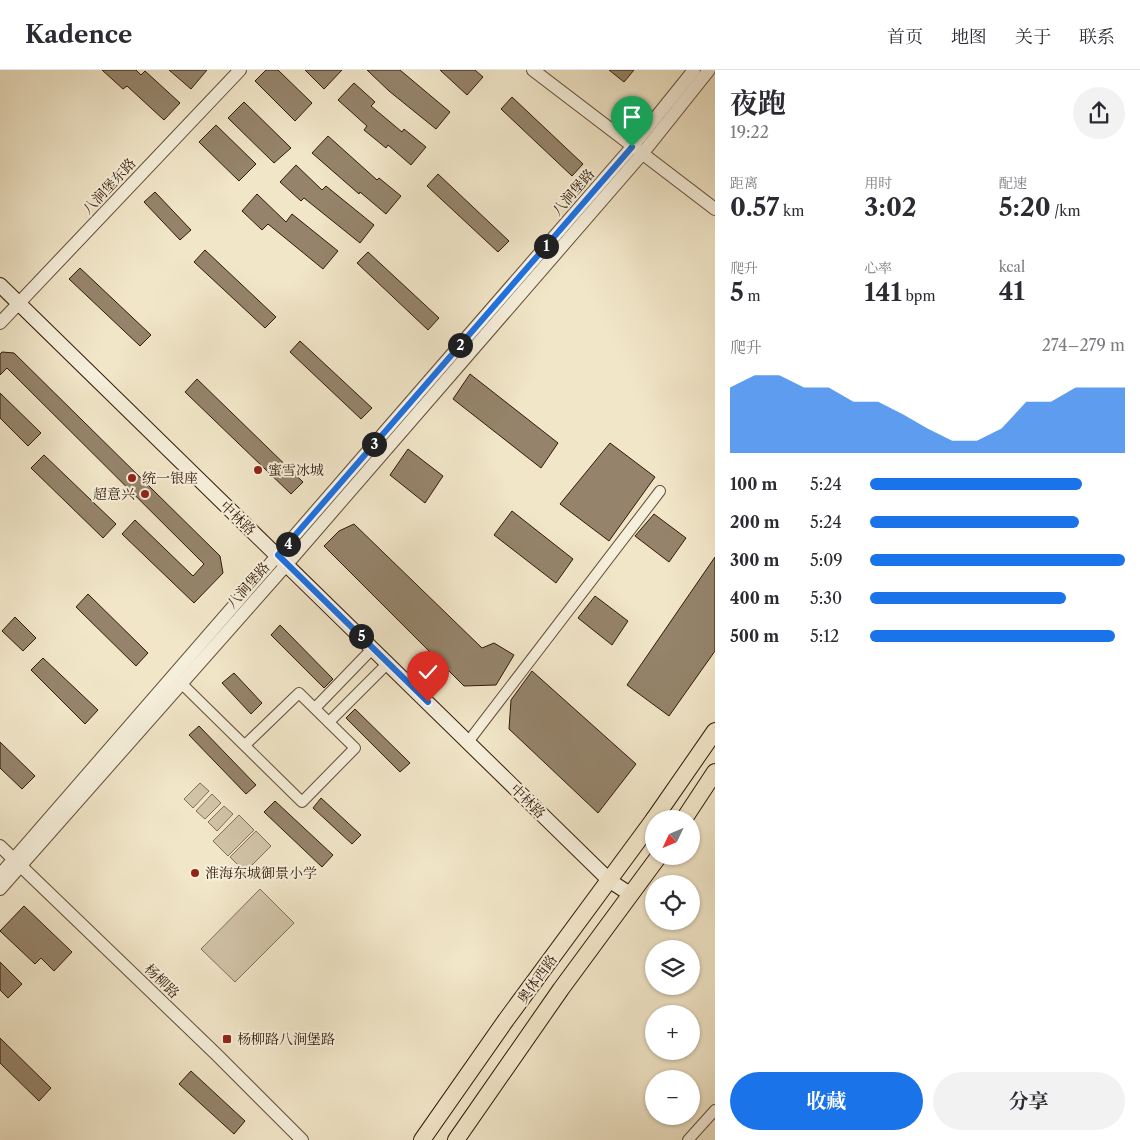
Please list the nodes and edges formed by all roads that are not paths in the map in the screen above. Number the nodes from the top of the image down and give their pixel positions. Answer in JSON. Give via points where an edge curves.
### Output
{"nodes":[{"id":1,"x":240,"y":70,"type":"edge"},
{"id":2,"x":533,"y":70,"type":"edge"},
{"id":3,"x":694,"y":70,"type":"edge"},
{"id":4,"x":709,"y":70,"type":"edge"},
{"id":5,"x":637,"y":151,"type":"junction"},
{"id":6,"x":715,"y":209,"type":"edge"},
{"id":7,"x":0,"y":285,"type":"edge"},
{"id":8,"x":19,"y":304,"type":"junction"},
{"id":9,"x":0,"y":323,"type":"edge"},
{"id":10,"x":660,"y":491,"type":"dead end"},
{"id":11,"x":282,"y":559,"type":"junction"},
{"id":12,"x":373,"y":648,"type":"junction"},
{"id":13,"x":388,"y":663,"type":"junction"},
{"id":14,"x":181,"y":683,"type":"junction"},
{"id":15,"x":314,"y":708,"type":"junction"},
{"id":16,"x":329,"y":722,"type":"junction"},
{"id":17,"x":715,"y":731,"type":"edge"},
{"id":18,"x":468,"y":742,"type":"junction"},
{"id":19,"x":245,"y":745,"type":"junction"},
{"id":20,"x":715,"y":772,"type":"edge"},
{"id":21,"x":660,"y":810,"type":"edge"},
{"id":22,"x":690,"y":810,"type":"edge"},
{"id":23,"x":645,"y":832,"type":"edge"},
{"id":24,"x":0,"y":846,"type":"edge"},
{"id":25,"x":17,"y":862,"type":"junction"},
{"id":26,"x":652,"y":865,"type":"edge"},
{"id":27,"x":0,"y":874,"type":"edge"},
{"id":28,"x":610,"y":881,"type":"junction"},
{"id":29,"x":0,"y":889,"type":"edge"},
{"id":30,"x":630,"y":894,"type":"junction"},
{"id":31,"x":715,"y":1110,"type":"edge"},
{"id":32,"x":302,"y":1140,"type":"edge"},
{"id":33,"x":422,"y":1140,"type":"edge"},
{"id":34,"x":456,"y":1140,"type":"edge"},
{"id":35,"x":688,"y":1140,"type":"edge"}],
"edges":[{"from":1,"to":8,"type":"street","name":"八涧堡东路"},
{"from":2,"to":5,"type":"street"},
{"from":3,"to":5,"type":"street","name":"八涧堡路"},
{"from":4,"to":5,"type":"street","name":"八涧堡路"},
{"from":5,"to":6,"type":"street"},
{"from":5,"to":11,"type":"street","name":"八涧堡路"},
{"from":7,"to":8,"type":"main road","name":"中林路"},
{"from":8,"to":9,"type":"street","name":"八涧堡东路"},
{"from":8,"to":11,"type":"main road","name":"中林路"},
{"from":10,"to":18,"type":"street"},
{"from":11,"to":12,"type":"main road","name":"中林路"},
{"from":11,"to":14,"type":"street","name":"八涧堡路"},
{"from":11,"to":25,"type":"street","name":"八涧堡路"},
{"from":12,"to":13,"type":"main road","name":"中林路"},
{"from":12,"to":15,"type":"street"},
{"from":13,"to":16,"type":"street"},
{"from":13,"to":18,"type":"main road","name":"中林路"},
{"from":14,"to":19,"type":"street"},
{"from":14,"to":25,"type":"street","name":"八涧堡路"},
{"from":15,"to":16,"type":"street"},
{"from":15,"to":19,"type":"street","via":[[299,692]]},
{"from":16,"to":19,"type":"street","via":[[356,748],[302,802]]},
{"from":17,"to":21,"type":"main road","name":"奥体西路"},
{"from":18,"to":28,"type":"main road","name":"中林路"},
{"from":20,"to":22,"type":"main road"},
{"from":23,"to":28,"type":"main road","name":"奥体西路"},
{"from":24,"to":25,"type":"street","name":"杨柳路"},
{"from":25,"to":27,"type":"street","name":"八涧堡路"},
{"from":25,"to":29,"type":"street","name":"八涧堡路"},
{"from":25,"to":32,"type":"street","name":"杨柳路"},
{"from":26,"to":30,"type":"main road","name":"奥体西路"},
{"from":28,"to":30,"type":"main road","name":"中林路"},
{"from":28,"to":33,"type":"main road","name":"奥体西路"},
{"from":30,"to":34,"type":"main road","name":"奥体西路"},
{"from":31,"to":35,"type":"street"}]}
